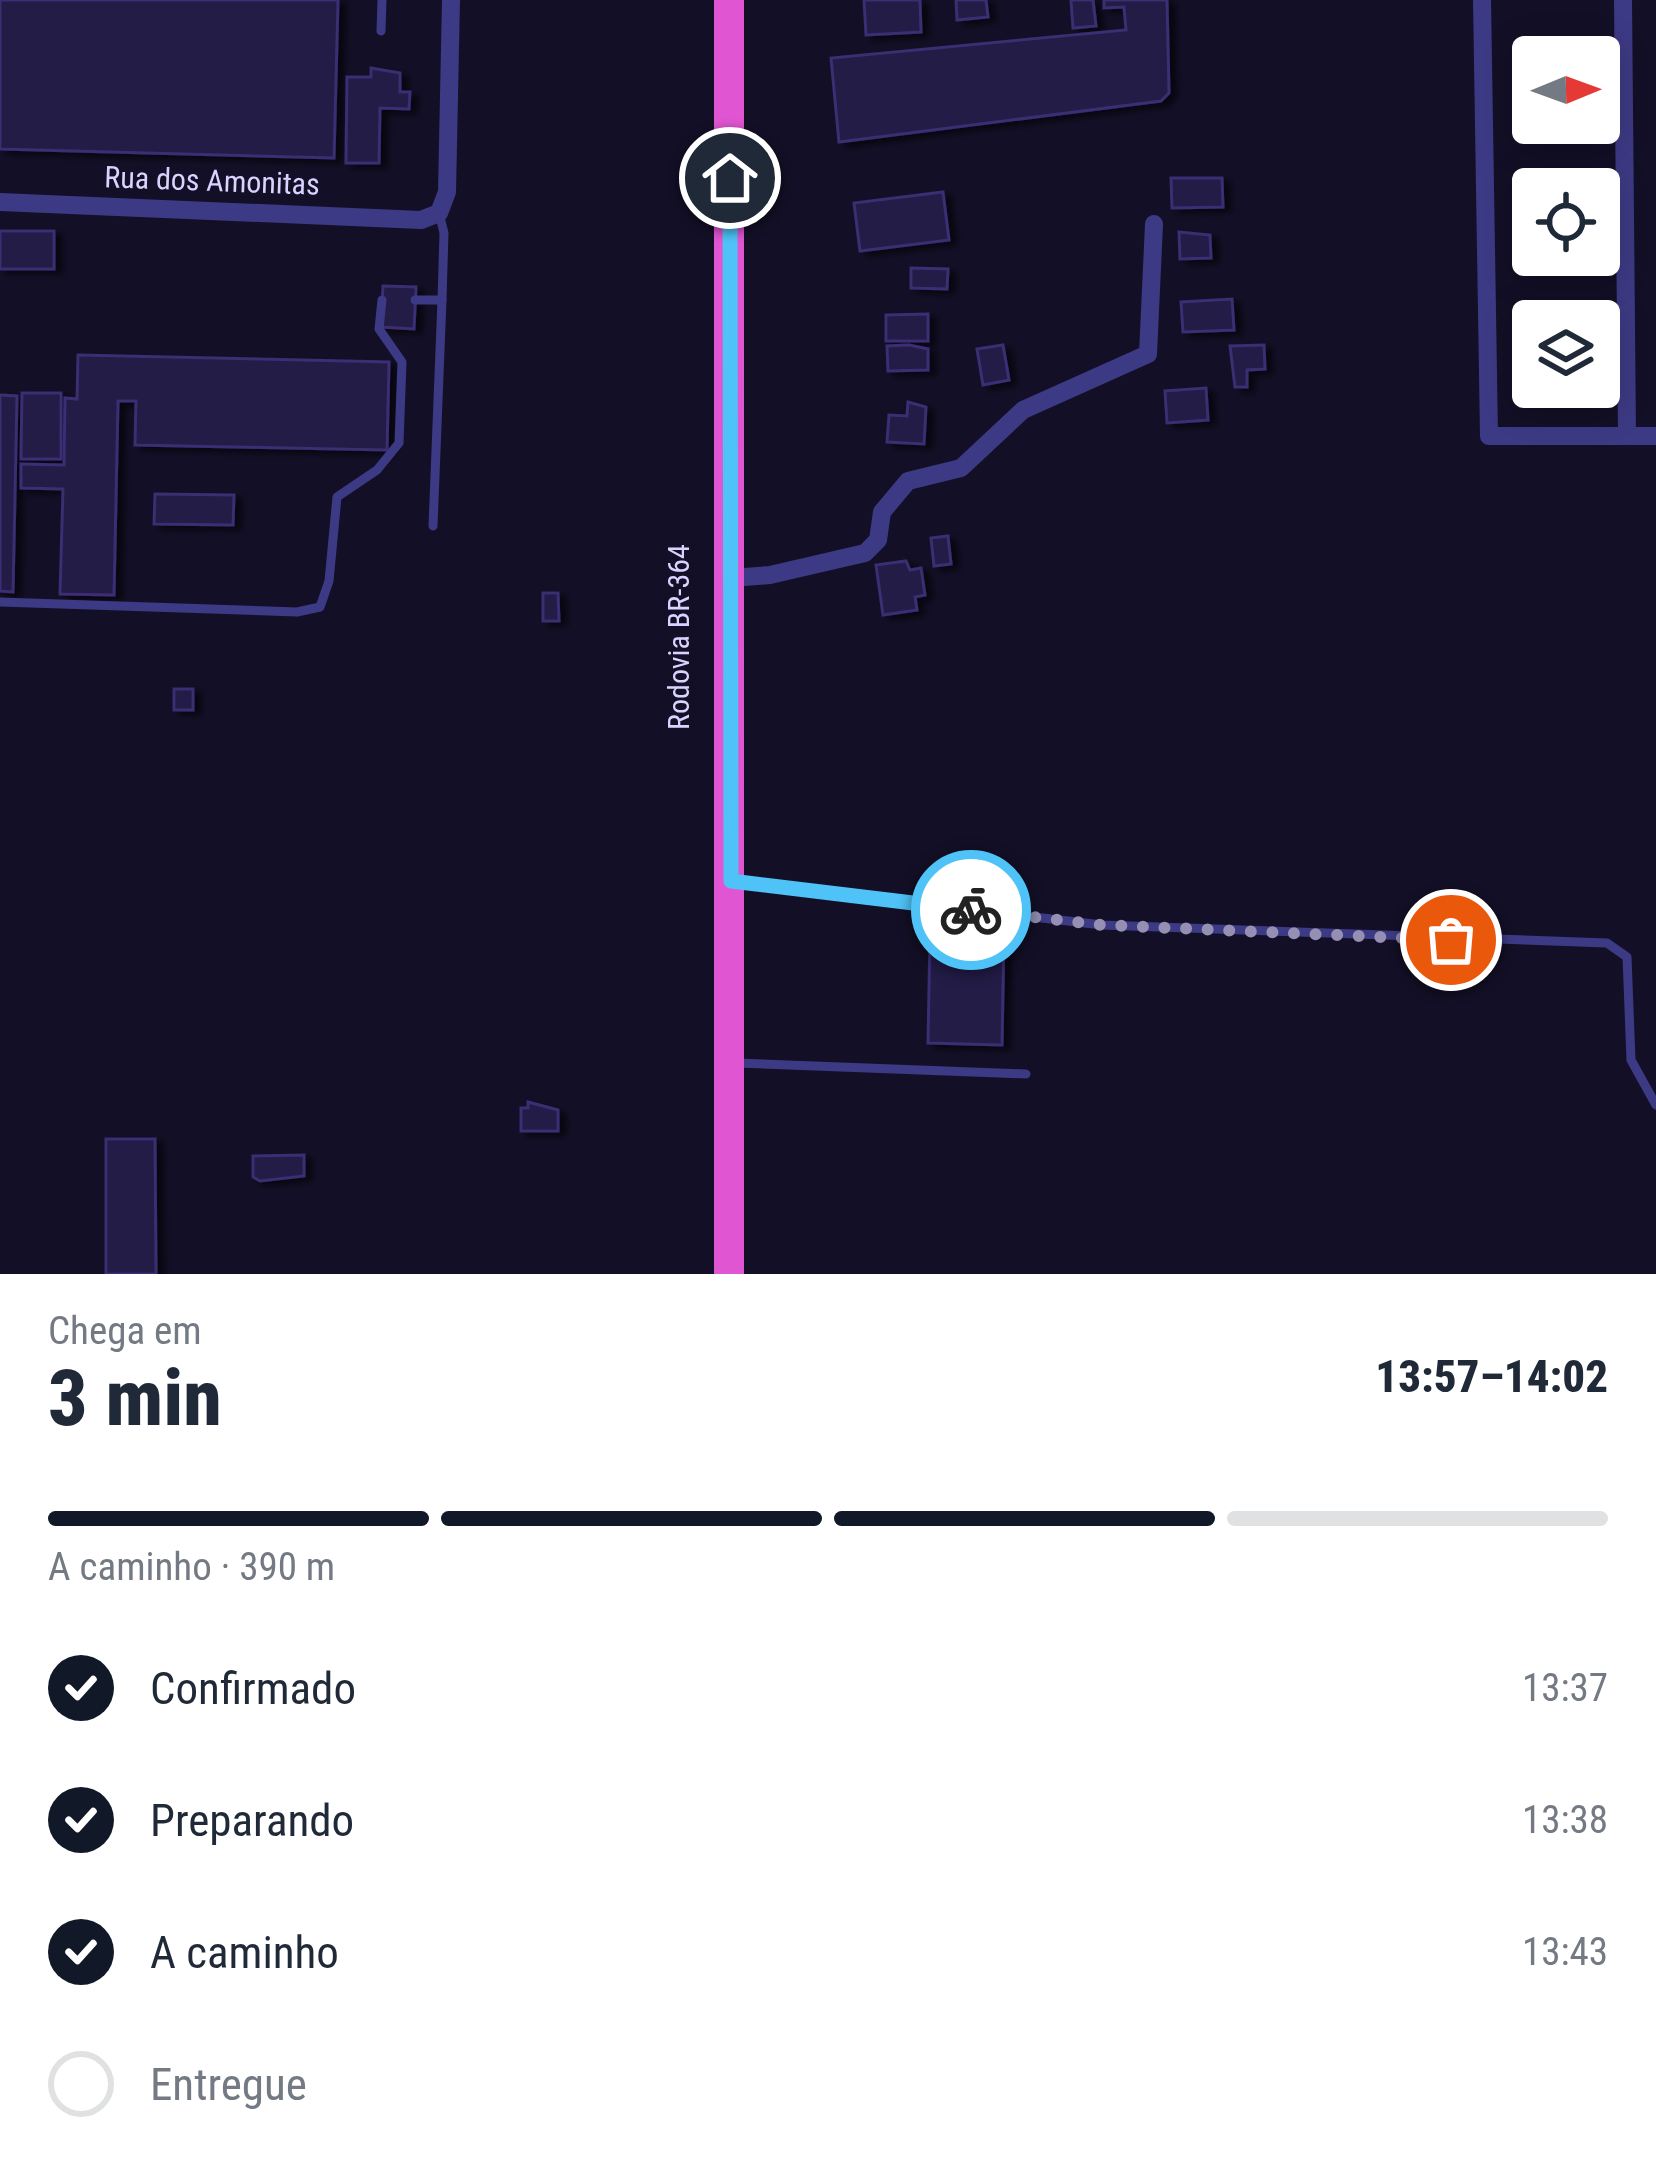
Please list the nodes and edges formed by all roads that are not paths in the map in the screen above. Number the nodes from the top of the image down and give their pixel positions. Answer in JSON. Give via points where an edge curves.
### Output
{"nodes":[{"id":1,"x":382,"y":0,"type":"edge"},
{"id":2,"x":451,"y":0,"type":"edge"},
{"id":3,"x":716,"y":0,"type":"edge"},
{"id":4,"x":729,"y":0,"type":"edge"},
{"id":5,"x":1482,"y":0,"type":"edge"},
{"id":6,"x":1623,"y":0,"type":"edge"},
{"id":7,"x":381,"y":31,"type":"dead end"},
{"id":8,"x":0,"y":202,"type":"edge"},
{"id":9,"x":430,"y":216,"type":"junction"},
{"id":10,"x":1154,"y":224,"type":"dead end"},
{"id":11,"x":382,"y":300,"type":"dead end"},
{"id":12,"x":415,"y":300,"type":"dead end"},
{"id":13,"x":442,"y":300,"type":"junction"},
{"id":14,"x":1627,"y":436,"type":"junction"},
{"id":15,"x":1656,"y":436,"type":"edge"},
{"id":16,"x":433,"y":526,"type":"dead end"},
{"id":17,"x":731,"y":578,"type":"junction"},
{"id":18,"x":0,"y":602,"type":"edge"},
{"id":19,"x":731,"y":881,"type":"junction"},
{"id":20,"x":732,"y":1063,"type":"junction"},
{"id":21,"x":1026,"y":1074,"type":"dead end"},
{"id":22,"x":1656,"y":1105,"type":"edge"},
{"id":23,"x":713,"y":1274,"type":"edge"},
{"id":24,"x":729,"y":1274,"type":"edge"}],
"edges":[{"from":1,"to":7,"type":"lane"},
{"from":2,"to":9,"type":"street","via":[[447,192]]},
{"from":3,"to":23,"type":"highway","name":"Rodovia BR-364"},
{"from":4,"to":17,"type":"highway"},
{"from":5,"to":14,"type":"street","via":[[1489,436]]},
{"from":6,"to":14,"type":"street"},
{"from":8,"to":9,"type":"street","name":"Rua dos Amonitas"},
{"from":9,"to":13,"type":"lane","via":[[444,233]]},
{"from":10,"to":17,"type":"street","via":[[1148,353],[1023,410],[961,468],[908,481],[882,512],[878,540],[865,553]]},
{"from":11,"to":18,"type":"lane","via":[[379,329],[402,362],[399,442],[377,470],[337,497],[320,608]]},
{"from":12,"to":13,"type":"lane"},
{"from":13,"to":16,"type":"lane"},
{"from":14,"to":15,"type":"street"},
{"from":17,"to":19,"type":"highway"},
{"from":19,"to":20,"type":"highway"},
{"from":19,"to":22,"type":"lane","via":[[1102,925],[1607,943],[1627,957],[1631,1060]]},
{"from":20,"to":21,"type":"lane"},
{"from":20,"to":24,"type":"highway"}]}
